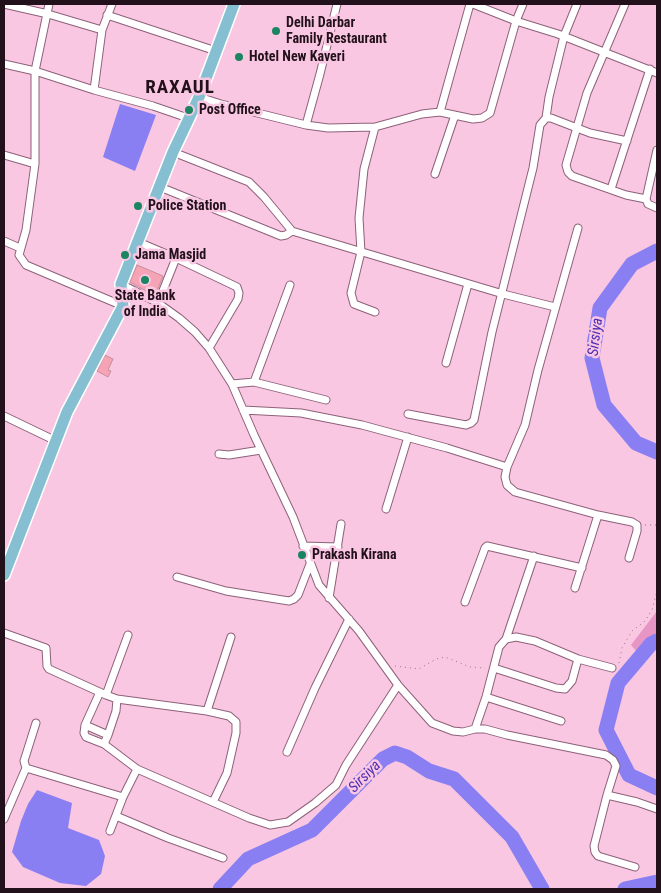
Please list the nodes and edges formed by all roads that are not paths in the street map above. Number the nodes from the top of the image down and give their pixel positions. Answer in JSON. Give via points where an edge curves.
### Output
{"nodes":[{"id":1,"x":4,"y":4,"type":"edge"},
{"id":2,"x":49,"y":4,"type":"edge"},
{"id":3,"x":112,"y":4,"type":"edge"},
{"id":4,"x":234,"y":4,"type":"edge"},
{"id":5,"x":337,"y":4,"type":"edge"},
{"id":6,"x":471,"y":4,"type":"edge"},
{"id":7,"x":523,"y":4,"type":"edge"},
{"id":8,"x":577,"y":4,"type":"edge"},
{"id":9,"x":625,"y":4,"type":"edge"},
{"id":10,"x":48,"y":14,"type":"junction"},
{"id":11,"x":108,"y":15,"type":"junction"},
{"id":12,"x":516,"y":21,"type":"junction"},
{"id":13,"x":102,"y":30,"type":"junction"},
{"id":14,"x":564,"y":36,"type":"junction"},
{"id":15,"x":216,"y":51,"type":"junction"},
{"id":16,"x":603,"y":53,"type":"junction"},
{"id":17,"x":4,"y":64,"type":"edge"},
{"id":18,"x":35,"y":71,"type":"junction"},
{"id":19,"x":654,"y":71,"type":"edge"},
{"id":20,"x":94,"y":90,"type":"junction"},
{"id":21,"x":199,"y":97,"type":"junction"},
{"id":22,"x":440,"y":112,"type":"junction"},
{"id":23,"x":455,"y":115,"type":"junction"},
{"id":24,"x":188,"y":118,"type":"junction"},
{"id":25,"x":546,"y":118,"type":"junction"},
{"id":26,"x":306,"y":125,"type":"junction"},
{"id":27,"x":375,"y":126,"type":"junction"},
{"id":28,"x":578,"y":129,"type":"junction"},
{"id":29,"x":627,"y":141,"type":"junction"},
{"id":30,"x":657,"y":150,"type":"edge"},
{"id":31,"x":173,"y":152,"type":"junction"},
{"id":32,"x":4,"y":156,"type":"edge"},
{"id":33,"x":36,"y":164,"type":"junction"},
{"id":34,"x":436,"y":174,"type":"dead end"},
{"id":35,"x":160,"y":187,"type":"junction"},
{"id":36,"x":611,"y":189,"type":"junction"},
{"id":37,"x":646,"y":199,"type":"junction"},
{"id":38,"x":657,"y":208,"type":"edge"},
{"id":39,"x":578,"y":228,"type":"dead end"},
{"id":40,"x":292,"y":232,"type":"junction"},
{"id":41,"x":4,"y":241,"type":"edge"},
{"id":42,"x":138,"y":242,"type":"junction"},
{"id":43,"x":20,"y":248,"type":"junction"},
{"id":44,"x":361,"y":252,"type":"junction"},
{"id":45,"x":176,"y":258,"type":"junction"},
{"id":46,"x":121,"y":284,"type":"junction"},
{"id":47,"x":468,"y":284,"type":"junction"},
{"id":48,"x":290,"y":285,"type":"dead end"},
{"id":49,"x":502,"y":294,"type":"junction"},
{"id":50,"x":158,"y":302,"type":"junction"},
{"id":51,"x":123,"y":306,"type":"junction"},
{"id":52,"x":555,"y":308,"type":"junction"},
{"id":53,"x":375,"y":312,"type":"dead end"},
{"id":54,"x":209,"y":348,"type":"junction"},
{"id":55,"x":446,"y":363,"type":"dead end"},
{"id":56,"x":254,"y":382,"type":"junction"},
{"id":57,"x":232,"y":384,"type":"junction"},
{"id":58,"x":326,"y":400,"type":"dead end"},
{"id":59,"x":243,"y":410,"type":"junction"},
{"id":60,"x":408,"y":414,"type":"dead end"},
{"id":61,"x":4,"y":416,"type":"edge"},
{"id":62,"x":408,"y":438,"type":"junction"},
{"id":63,"x":56,"y":441,"type":"junction"},
{"id":64,"x":261,"y":450,"type":"junction"},
{"id":65,"x":219,"y":454,"type":"dead end"},
{"id":66,"x":507,"y":467,"type":"junction"},
{"id":67,"x":386,"y":509,"type":"dead end"},
{"id":68,"x":598,"y":515,"type":"junction"},
{"id":69,"x":342,"y":524,"type":"dead end"},
{"id":70,"x":303,"y":546,"type":"junction"},
{"id":71,"x":338,"y":547,"type":"junction"},
{"id":72,"x":534,"y":556,"type":"junction"},
{"id":73,"x":629,"y":558,"type":"dead end"},
{"id":74,"x":310,"y":564,"type":"junction"},
{"id":75,"x":582,"y":568,"type":"junction"},
{"id":76,"x":4,"y":575,"type":"edge"},
{"id":77,"x":178,"y":577,"type":"dead end"},
{"id":78,"x":575,"y":588,"type":"dead end"},
{"id":79,"x":329,"y":598,"type":"junction"},
{"id":80,"x":465,"y":602,"type":"dead end"},
{"id":81,"x":349,"y":619,"type":"junction"},
{"id":82,"x":4,"y":633,"type":"edge"},
{"id":83,"x":128,"y":635,"type":"dead end"},
{"id":84,"x":231,"y":637,"type":"dead end"},
{"id":85,"x":506,"y":639,"type":"junction"},
{"id":86,"x":578,"y":659,"type":"junction"},
{"id":87,"x":494,"y":668,"type":"junction"},
{"id":88,"x":612,"y":668,"type":"road end"},
{"id":89,"x":398,"y":685,"type":"junction"},
{"id":90,"x":103,"y":693,"type":"junction"},
{"id":91,"x":486,"y":697,"type":"junction"},
{"id":92,"x":117,"y":700,"type":"junction"},
{"id":93,"x":207,"y":711,"type":"junction"},
{"id":94,"x":561,"y":721,"type":"dead end"},
{"id":95,"x":36,"y":723,"type":"dead end"},
{"id":96,"x":85,"y":724,"type":"junction"},
{"id":97,"x":475,"y":729,"type":"junction"},
{"id":98,"x":108,"y":735,"type":"junction"},
{"id":99,"x":104,"y":744,"type":"junction"},
{"id":100,"x":287,"y":752,"type":"dead end"},
{"id":101,"x":26,"y":768,"type":"junction"},
{"id":102,"x":137,"y":769,"type":"junction"},
{"id":103,"x":608,"y":795,"type":"junction"},
{"id":104,"x":123,"y":797,"type":"junction"},
{"id":105,"x":213,"y":802,"type":"junction"},
{"id":106,"x":657,"y":809,"type":"edge"},
{"id":107,"x":116,"y":816,"type":"junction"},
{"id":108,"x":4,"y":819,"type":"edge"},
{"id":109,"x":110,"y":831,"type":"dead end"},
{"id":110,"x":223,"y":858,"type":"dead end"},
{"id":111,"x":635,"y":867,"type":"dead end"}],
"edges":[{"from":1,"to":10,"type":"street"},
{"from":2,"to":10,"type":"street"},
{"from":3,"to":11,"type":"street"},
{"from":4,"to":15,"type":"main road"},
{"from":5,"to":26,"type":"street"},
{"from":6,"to":12,"type":"street"},
{"from":6,"to":22,"type":"street"},
{"from":7,"to":12,"type":"street"},
{"from":8,"to":14,"type":"street"},
{"from":9,"to":16,"type":"street"},
{"from":10,"to":13,"type":"street"},
{"from":10,"to":18,"type":"street"},
{"from":11,"to":13,"type":"street"},
{"from":11,"to":15,"type":"street"},
{"from":12,"to":14,"type":"street"},
{"from":12,"to":23,"type":"street","via":[[490,113],[473,119]]},
{"from":13,"to":20,"type":"street"},
{"from":14,"to":16,"type":"street"},
{"from":14,"to":25,"type":"street"},
{"from":15,"to":21,"type":"main road"},
{"from":16,"to":19,"type":"street"},
{"from":16,"to":28,"type":"street","via":[[587,93]]},
{"from":17,"to":18,"type":"street"},
{"from":18,"to":20,"type":"street"},
{"from":18,"to":33,"type":"street"},
{"from":19,"to":29,"type":"street"},
{"from":20,"to":24,"type":"street"},
{"from":21,"to":24,"type":"main road"},
{"from":21,"to":26,"type":"street"},
{"from":22,"to":23,"type":"street"},
{"from":22,"to":27,"type":"street"},
{"from":23,"to":34,"type":"street"},
{"from":24,"to":31,"type":"main road"},
{"from":25,"to":28,"type":"street","via":[[557,119]]},
{"from":25,"to":49,"type":"street","via":[[540,125],[534,168]]},
{"from":26,"to":27,"type":"street","via":[[328,128]]},
{"from":27,"to":44,"type":"street","via":[[363,179],[359,218]]},
{"from":28,"to":29,"type":"street"},
{"from":28,"to":36,"type":"street","via":[[566,165],[568,172]]},
{"from":29,"to":36,"type":"street"},
{"from":30,"to":37,"type":"street"},
{"from":31,"to":35,"type":"main road"},
{"from":31,"to":40,"type":"street","via":[[249,182]]},
{"from":32,"to":33,"type":"street"},
{"from":33,"to":43,"type":"street","via":[[26,230]]},
{"from":35,"to":40,"type":"street","via":[[281,236]]},
{"from":35,"to":42,"type":"main road"},
{"from":36,"to":37,"type":"street"},
{"from":37,"to":38,"type":"street","via":[[648,204]]},
{"from":39,"to":52,"type":"street"},
{"from":40,"to":44,"type":"street"},
{"from":41,"to":43,"type":"street"},
{"from":42,"to":45,"type":"street"},
{"from":42,"to":46,"type":"main road"},
{"from":43,"to":51,"type":"street","via":[[26,265]]},
{"from":44,"to":47,"type":"street"},
{"from":44,"to":53,"type":"street","via":[[352,300],[354,304]]},
{"from":45,"to":50,"type":"street"},
{"from":45,"to":54,"type":"street","via":[[239,290],[238,299]]},
{"from":46,"to":50,"type":"street"},
{"from":46,"to":51,"type":"main road"},
{"from":47,"to":49,"type":"street"},
{"from":47,"to":55,"type":"street"},
{"from":48,"to":56,"type":"street"},
{"from":49,"to":52,"type":"street"},
{"from":49,"to":60,"type":"street","via":[[471,424]]},
{"from":50,"to":54,"type":"street","via":[[195,332]]},
{"from":51,"to":63,"type":"main road","via":[[67,412]]},
{"from":52,"to":66,"type":"street","via":[[524,426]]},
{"from":54,"to":57,"type":"street"},
{"from":56,"to":57,"type":"street"},
{"from":56,"to":58,"type":"street"},
{"from":57,"to":59,"type":"street"},
{"from":59,"to":62,"type":"street","via":[[301,413]]},
{"from":59,"to":64,"type":"street"},
{"from":61,"to":63,"type":"street"},
{"from":62,"to":66,"type":"street"},
{"from":62,"to":67,"type":"street"},
{"from":63,"to":76,"type":"main road"},
{"from":64,"to":65,"type":"street"},
{"from":64,"to":70,"type":"street","via":[[293,516]]},
{"from":66,"to":68,"type":"street","via":[[507,485],[515,492]]},
{"from":68,"to":73,"type":"street","via":[[637,525]]},
{"from":68,"to":75,"type":"street"},
{"from":69,"to":71,"type":"street"},
{"from":70,"to":71,"type":"street"},
{"from":70,"to":74,"type":"street"},
{"from":71,"to":79,"type":"street"},
{"from":72,"to":75,"type":"street"},
{"from":72,"to":80,"type":"street","via":[[485,548]]},
{"from":72,"to":85,"type":"street"},
{"from":74,"to":77,"type":"street","via":[[298,595],[289,601],[226,591]]},
{"from":74,"to":79,"type":"street"},
{"from":75,"to":78,"type":"street"},
{"from":79,"to":81,"type":"street"},
{"from":81,"to":89,"type":"street"},
{"from":81,"to":100,"type":"street"},
{"from":82,"to":90,"type":"street","via":[[46,648],[49,669]]},
{"from":83,"to":90,"type":"street"},
{"from":84,"to":93,"type":"street"},
{"from":85,"to":86,"type":"street","via":[[516,637],[535,642]]},
{"from":85,"to":87,"type":"street"},
{"from":86,"to":87,"type":"street","via":[[572,681],[565,689]]},
{"from":86,"to":88,"type":"street"},
{"from":87,"to":91,"type":"street"},
{"from":89,"to":97,"type":"street","via":[[432,723],[453,732]]},
{"from":89,"to":105,"type":"street","via":[[336,785],[288,822],[270,825]]},
{"from":90,"to":92,"type":"street"},
{"from":90,"to":96,"type":"street"},
{"from":91,"to":94,"type":"street"},
{"from":91,"to":97,"type":"street"},
{"from":92,"to":93,"type":"street"},
{"from":92,"to":98,"type":"street"},
{"from":93,"to":105,"type":"street","via":[[229,716],[237,726],[227,773]]},
{"from":95,"to":101,"type":"street","via":[[24,762]]},
{"from":96,"to":98,"type":"street"},
{"from":96,"to":99,"type":"street","via":[[86,736]]},
{"from":97,"to":103,"type":"street","via":[[606,755],[616,766]]},
{"from":98,"to":99,"type":"street"},
{"from":99,"to":102,"type":"street"},
{"from":101,"to":104,"type":"street"},
{"from":101,"to":108,"type":"street"},
{"from":102,"to":104,"type":"street"},
{"from":102,"to":105,"type":"street"},
{"from":103,"to":106,"type":"street"},
{"from":103,"to":111,"type":"street","via":[[595,852],[598,856]]},
{"from":104,"to":107,"type":"street"},
{"from":107,"to":109,"type":"street"},
{"from":107,"to":110,"type":"street"}]}
